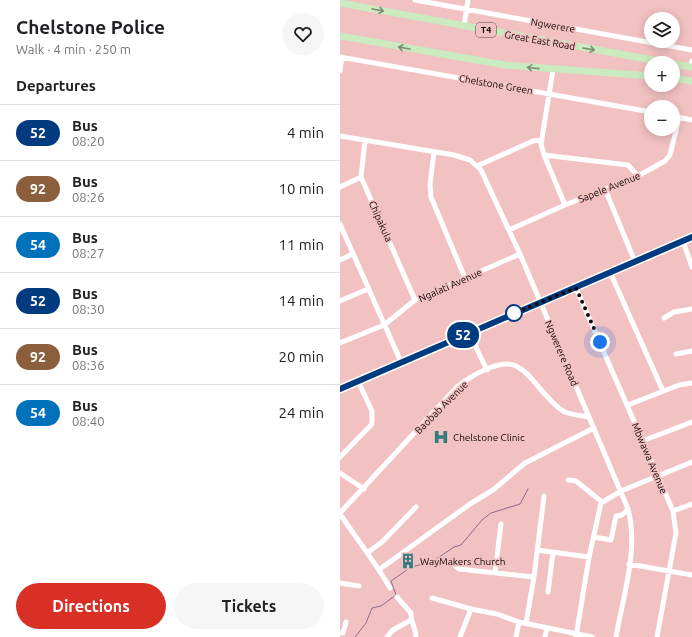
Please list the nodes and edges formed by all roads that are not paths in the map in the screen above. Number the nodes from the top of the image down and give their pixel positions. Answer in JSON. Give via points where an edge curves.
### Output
{"nodes":[{"id":1,"x":415,"y":0,"type":"edge"},
{"id":2,"x":468,"y":0,"type":"edge"},
{"id":3,"x":340,"y":3,"type":"edge"},
{"id":4,"x":466,"y":9,"type":"junction"},
{"id":5,"x":464,"y":26,"type":"junction"},
{"id":6,"x":340,"y":36,"type":"edge"},
{"id":7,"x":692,"y":50,"type":"edge"},
{"id":8,"x":341,"y":57,"type":"edge"},
{"id":9,"x":644,"y":58,"type":"edge"},
{"id":10,"x":680,"y":64,"type":"edge"},
{"id":11,"x":692,"y":65,"type":"edge"},
{"id":12,"x":340,"y":70,"type":"edge"},
{"id":13,"x":554,"y":70,"type":"junction"},
{"id":14,"x":644,"y":76,"type":"edge"},
{"id":15,"x":680,"y":79,"type":"edge"},
{"id":16,"x":692,"y":81,"type":"edge"},
{"id":17,"x":550,"y":94,"type":"junction"},
{"id":18,"x":644,"y":111,"type":"edge"},
{"id":19,"x":680,"y":118,"type":"edge"},
{"id":20,"x":692,"y":120,"type":"edge"},
{"id":21,"x":340,"y":136,"type":"edge"},
{"id":22,"x":674,"y":136,"type":"edge"},
{"id":23,"x":365,"y":140,"type":"junction"},
{"id":24,"x":542,"y":140,"type":"junction"},
{"id":25,"x":434,"y":152,"type":"junction"},
{"id":26,"x":544,"y":155,"type":"junction"},
{"id":27,"x":477,"y":166,"type":"junction"},
{"id":28,"x":638,"y":176,"type":"junction"},
{"id":29,"x":361,"y":177,"type":"junction"},
{"id":30,"x":340,"y":187,"type":"edge"},
{"id":31,"x":604,"y":189,"type":"junction"},
{"id":32,"x":565,"y":205,"type":"junction"},
{"id":33,"x":340,"y":224,"type":"edge"},
{"id":34,"x":509,"y":230,"type":"junction"},
{"id":35,"x":692,"y":237,"type":"edge"},
{"id":36,"x":683,"y":241,"type":"junction"},
{"id":37,"x":353,"y":254,"type":"junction"},
{"id":38,"x":520,"y":254,"type":"junction"},
{"id":39,"x":340,"y":260,"type":"edge"},
{"id":40,"x":635,"y":262,"type":"junction"},
{"id":41,"x":692,"y":266,"type":"edge"},
{"id":42,"x":610,"y":272,"type":"junction"},
{"id":43,"x":464,"y":278,"type":"junction"},
{"id":44,"x":576,"y":288,"type":"junction"},
{"id":45,"x":368,"y":289,"type":"junction"},
{"id":46,"x":415,"y":300,"type":"junction"},
{"id":47,"x":340,"y":301,"type":"edge"},
{"id":48,"x":540,"y":302,"type":"junction"},
{"id":49,"x":692,"y":309,"type":"edge"},
{"id":50,"x":664,"y":318,"type":"dead end"},
{"id":51,"x":384,"y":325,"type":"junction"},
{"id":52,"x":469,"y":333,"type":"junction"},
{"id":53,"x":340,"y":343,"type":"edge"},
{"id":54,"x":692,"y":352,"type":"edge"},
{"id":55,"x":676,"y":354,"type":"dead end"},
{"id":56,"x":401,"y":362,"type":"junction"},
{"id":57,"x":487,"y":370,"type":"junction"},
{"id":58,"x":358,"y":381,"type":"junction"},
{"id":59,"x":692,"y":383,"type":"edge"},
{"id":60,"x":340,"y":389,"type":"edge"},
{"id":61,"x":663,"y":391,"type":"junction"},
{"id":62,"x":628,"y":405,"type":"junction"},
{"id":63,"x":589,"y":417,"type":"junction"},
{"id":64,"x":692,"y":422,"type":"edge"},
{"id":65,"x":594,"y":428,"type":"junction"},
{"id":66,"x":642,"y":441,"type":"junction"},
{"id":67,"x":340,"y":458,"type":"edge"},
{"id":68,"x":692,"y":462,"type":"edge"},
{"id":69,"x":340,"y":473,"type":"edge"},
{"id":70,"x":657,"y":476,"type":"junction"},
{"id":71,"x":568,"y":480,"type":"dead end"},
{"id":72,"x":364,"y":489,"type":"junction"},
{"id":73,"x":621,"y":491,"type":"junction"},
{"id":74,"x":544,"y":496,"type":"dead end"},
{"id":75,"x":602,"y":502,"type":"junction"},
{"id":76,"x":692,"y":504,"type":"edge"},
{"id":77,"x":416,"y":507,"type":"dead end"},
{"id":78,"x":628,"y":509,"type":"junction"},
{"id":79,"x":673,"y":511,"type":"junction"},
{"id":80,"x":340,"y":513,"type":"edge"},
{"id":81,"x":501,"y":524,"type":"dead end"},
{"id":82,"x":594,"y":537,"type":"junction"},
{"id":83,"x":537,"y":550,"type":"junction"},
{"id":84,"x":554,"y":552,"type":"junction"},
{"id":85,"x":367,"y":553,"type":"junction"},
{"id":86,"x":589,"y":557,"type":"junction"},
{"id":87,"x":452,"y":563,"type":"dead end"},
{"id":88,"x":629,"y":564,"type":"junction"},
{"id":89,"x":380,"y":569,"type":"junction"},
{"id":90,"x":670,"y":571,"type":"junction"},
{"id":91,"x":496,"y":573,"type":"junction"},
{"id":92,"x":692,"y":575,"type":"edge"},
{"id":93,"x":534,"y":577,"type":"junction"},
{"id":94,"x":340,"y":583,"type":"edge"},
{"id":95,"x":359,"y":586,"type":"dead end"},
{"id":96,"x":390,"y":588,"type":"dead end"},
{"id":97,"x":548,"y":592,"type":"dead end"},
{"id":98,"x":397,"y":597,"type":"dead end"},
{"id":99,"x":432,"y":598,"type":"dead end"},
{"id":100,"x":471,"y":609,"type":"junction"},
{"id":101,"x":410,"y":620,"type":"junction"},
{"id":102,"x":346,"y":622,"type":"dead end"},
{"id":103,"x":519,"y":622,"type":"junction"},
{"id":104,"x":526,"y":623,"type":"junction"},
{"id":105,"x":547,"y":628,"type":"junction"},
{"id":106,"x":340,"y":633,"type":"edge"},
{"id":107,"x":577,"y":635,"type":"edge"},
{"id":108,"x":387,"y":637,"type":"edge"},
{"id":109,"x":416,"y":637,"type":"edge"},
{"id":110,"x":460,"y":637,"type":"edge"},
{"id":111,"x":516,"y":637,"type":"edge"},
{"id":112,"x":545,"y":637,"type":"edge"},
{"id":113,"x":592,"y":637,"type":"edge"},
{"id":114,"x":616,"y":637,"type":"edge"},
{"id":115,"x":657,"y":637,"type":"edge"}],
"edges":[{"from":1,"to":4,"type":"street","name":"Ngwerere"},
{"from":2,"to":4,"type":"street"},
{"from":3,"to":5,"type":"main road","name":"Great East Road","number":"T4","one_way":true},
{"from":4,"to":5,"type":"street"},
{"from":4,"to":7,"type":"street","name":"Ngwerere"},
{"from":5,"to":9,"type":"main road","name":"Great East Road","number":"T4","one_way":true},
{"from":13,"to":6,"type":"main road","one_way":true,"via":[[505,65]]},
{"from":8,"to":12,"type":"street"},
{"from":8,"to":17,"type":"street","name":"Chelstone Green"},
{"from":10,"to":11,"type":"main road"},
{"from":13,"to":14,"type":"main road"},
{"from":13,"to":17,"type":"street"},
{"from":15,"to":16,"type":"main road"},
{"from":17,"to":18,"type":"street","name":"Chelstone Green"},
{"from":17,"to":24,"type":"street"},
{"from":19,"to":20,"type":"street"},
{"from":21,"to":23,"type":"street","name":"Ngwerere Road"},
{"from":22,"to":28,"type":"street","name":"Sapele Avenue","via":[[669,158]]},
{"from":23,"to":25,"type":"street","name":"Ngwerere Road"},
{"from":23,"to":29,"type":"street","name":"Chipakula"},
{"from":24,"to":26,"type":"street"},
{"from":24,"to":27,"type":"street"},
{"from":25,"to":27,"type":"street","name":"Ngwerere Road","via":[[465,157]]},
{"from":25,"to":43,"type":"street","via":[[431,197]]},
{"from":26,"to":28,"type":"street","via":[[628,165]]},
{"from":26,"to":32,"type":"street"},
{"from":27,"to":34,"type":"street","name":"Ngwerere Road"},
{"from":28,"to":31,"type":"street","name":"Sapele Avenue"},
{"from":29,"to":30,"type":"street"},
{"from":29,"to":46,"type":"street","name":"Chipakula"},
{"from":31,"to":32,"type":"street","name":"Sapele Avenue"},
{"from":31,"to":40,"type":"street"},
{"from":32,"to":34,"type":"street","name":"Sapele Avenue"},
{"from":33,"to":37,"type":"street"},
{"from":34,"to":38,"type":"street","name":"Ngwerere Road"},
{"from":35,"to":36,"type":"street"},
{"from":36,"to":40,"type":"street"},
{"from":36,"to":41,"type":"street"},
{"from":37,"to":39,"type":"street"},
{"from":37,"to":45,"type":"street"},
{"from":38,"to":43,"type":"street","name":"Ngalati Avenue"},
{"from":38,"to":48,"type":"street","name":"Ngwerere Road"},
{"from":40,"to":42,"type":"street"},
{"from":42,"to":44,"type":"street"},
{"from":42,"to":61,"type":"street"},
{"from":43,"to":46,"type":"street","name":"Ngalati Avenue"},
{"from":44,"to":48,"type":"street"},
{"from":44,"to":62,"type":"street","name":"Mbwawa Avenue"},
{"from":45,"to":47,"type":"street"},
{"from":45,"to":51,"type":"street"},
{"from":46,"to":51,"type":"street","name":"Ngalati Avenue"},
{"from":48,"to":52,"type":"street"},
{"from":48,"to":63,"type":"street","name":"Ngwerere Road"},
{"from":49,"to":50,"type":"street","via":[[674,312]]},
{"from":51,"to":53,"type":"street","name":"Ngalati Avenue"},
{"from":51,"to":56,"type":"street"},
{"from":52,"to":56,"type":"street"},
{"from":52,"to":57,"type":"street"},
{"from":54,"to":55,"type":"street"},
{"from":56,"to":58,"type":"street"},
{"from":57,"to":63,"type":"street","name":"Baobab Avenue","via":[[505,364],[516,366],[562,410]]},
{"from":57,"to":72,"type":"street","name":"Baobab Avenue","via":[[457,387],[396,450]]},
{"from":58,"to":60,"type":"street"},
{"from":58,"to":67,"type":"street","via":[[373,418],[372,424]]},
{"from":59,"to":61,"type":"street","via":[[679,384]]},
{"from":61,"to":62,"type":"street"},
{"from":62,"to":66,"type":"street","name":"Mbwawa Avenue"},
{"from":63,"to":65,"type":"street","name":"Ngwerere Road"},
{"from":64,"to":66,"type":"street"},
{"from":65,"to":73,"type":"street","name":"Ngwerere Road"},
{"from":65,"to":89,"type":"street","via":[[520,465],[493,490]]},
{"from":66,"to":70,"type":"street","name":"Mbwawa Avenue"},
{"from":68,"to":70,"type":"street"},
{"from":69,"to":72,"type":"street"},
{"from":70,"to":73,"type":"street"},
{"from":70,"to":79,"type":"street","name":"Mbwawa Avenue"},
{"from":71,"to":75,"type":"street","via":[[576,481]]},
{"from":72,"to":80,"type":"street","name":"Baobab Avenue"},
{"from":73,"to":75,"type":"street"},
{"from":73,"to":78,"type":"street","name":"Ngwerere Road"},
{"from":74,"to":83,"type":"street"},
{"from":75,"to":82,"type":"street"},
{"from":76,"to":79,"type":"street"},
{"from":77,"to":85,"type":"street","via":[[382,542]]},
{"from":78,"to":82,"type":"street","via":[[622,515],[616,516],[611,540]]},
{"from":78,"to":88,"type":"street","name":"Ngwerere Road","via":[[633,534]]},
{"from":79,"to":90,"type":"street","name":"Mbwawa Avenue","via":[[676,533]]},
{"from":80,"to":85,"type":"street"},
{"from":81,"to":91,"type":"street"},
{"from":82,"to":86,"type":"street"},
{"from":83,"to":84,"type":"street"},
{"from":83,"to":93,"type":"street"},
{"from":84,"to":86,"type":"street"},
{"from":84,"to":97,"type":"street"},
{"from":85,"to":89,"type":"street"},
{"from":86,"to":107,"type":"street"},
{"from":87,"to":91,"type":"street","via":[[460,569]]},
{"from":88,"to":90,"type":"street"},
{"from":88,"to":114,"type":"street","name":"Ngwerere Road"},
{"from":89,"to":96,"type":"street"},
{"from":90,"to":92,"type":"street"},
{"from":90,"to":115,"type":"street","name":"Mbwawa Avenue"},
{"from":91,"to":93,"type":"street"},
{"from":93,"to":104,"type":"street"},
{"from":94,"to":95,"type":"street"},
{"from":98,"to":101,"type":"street","via":[[411,614]]},
{"from":99,"to":100,"type":"street"},
{"from":100,"to":103,"type":"street"},
{"from":100,"to":110,"type":"street"},
{"from":101,"to":108,"type":"street","via":[[393,630]]},
{"from":101,"to":109,"type":"street","via":[[416,630]]},
{"from":102,"to":106,"type":"street","via":[[343,633]]},
{"from":103,"to":104,"type":"street"},
{"from":103,"to":111,"type":"street"},
{"from":104,"to":105,"type":"street"},
{"from":105,"to":107,"type":"street"},
{"from":105,"to":112,"type":"street"},
{"from":107,"to":113,"type":"street"}]}
